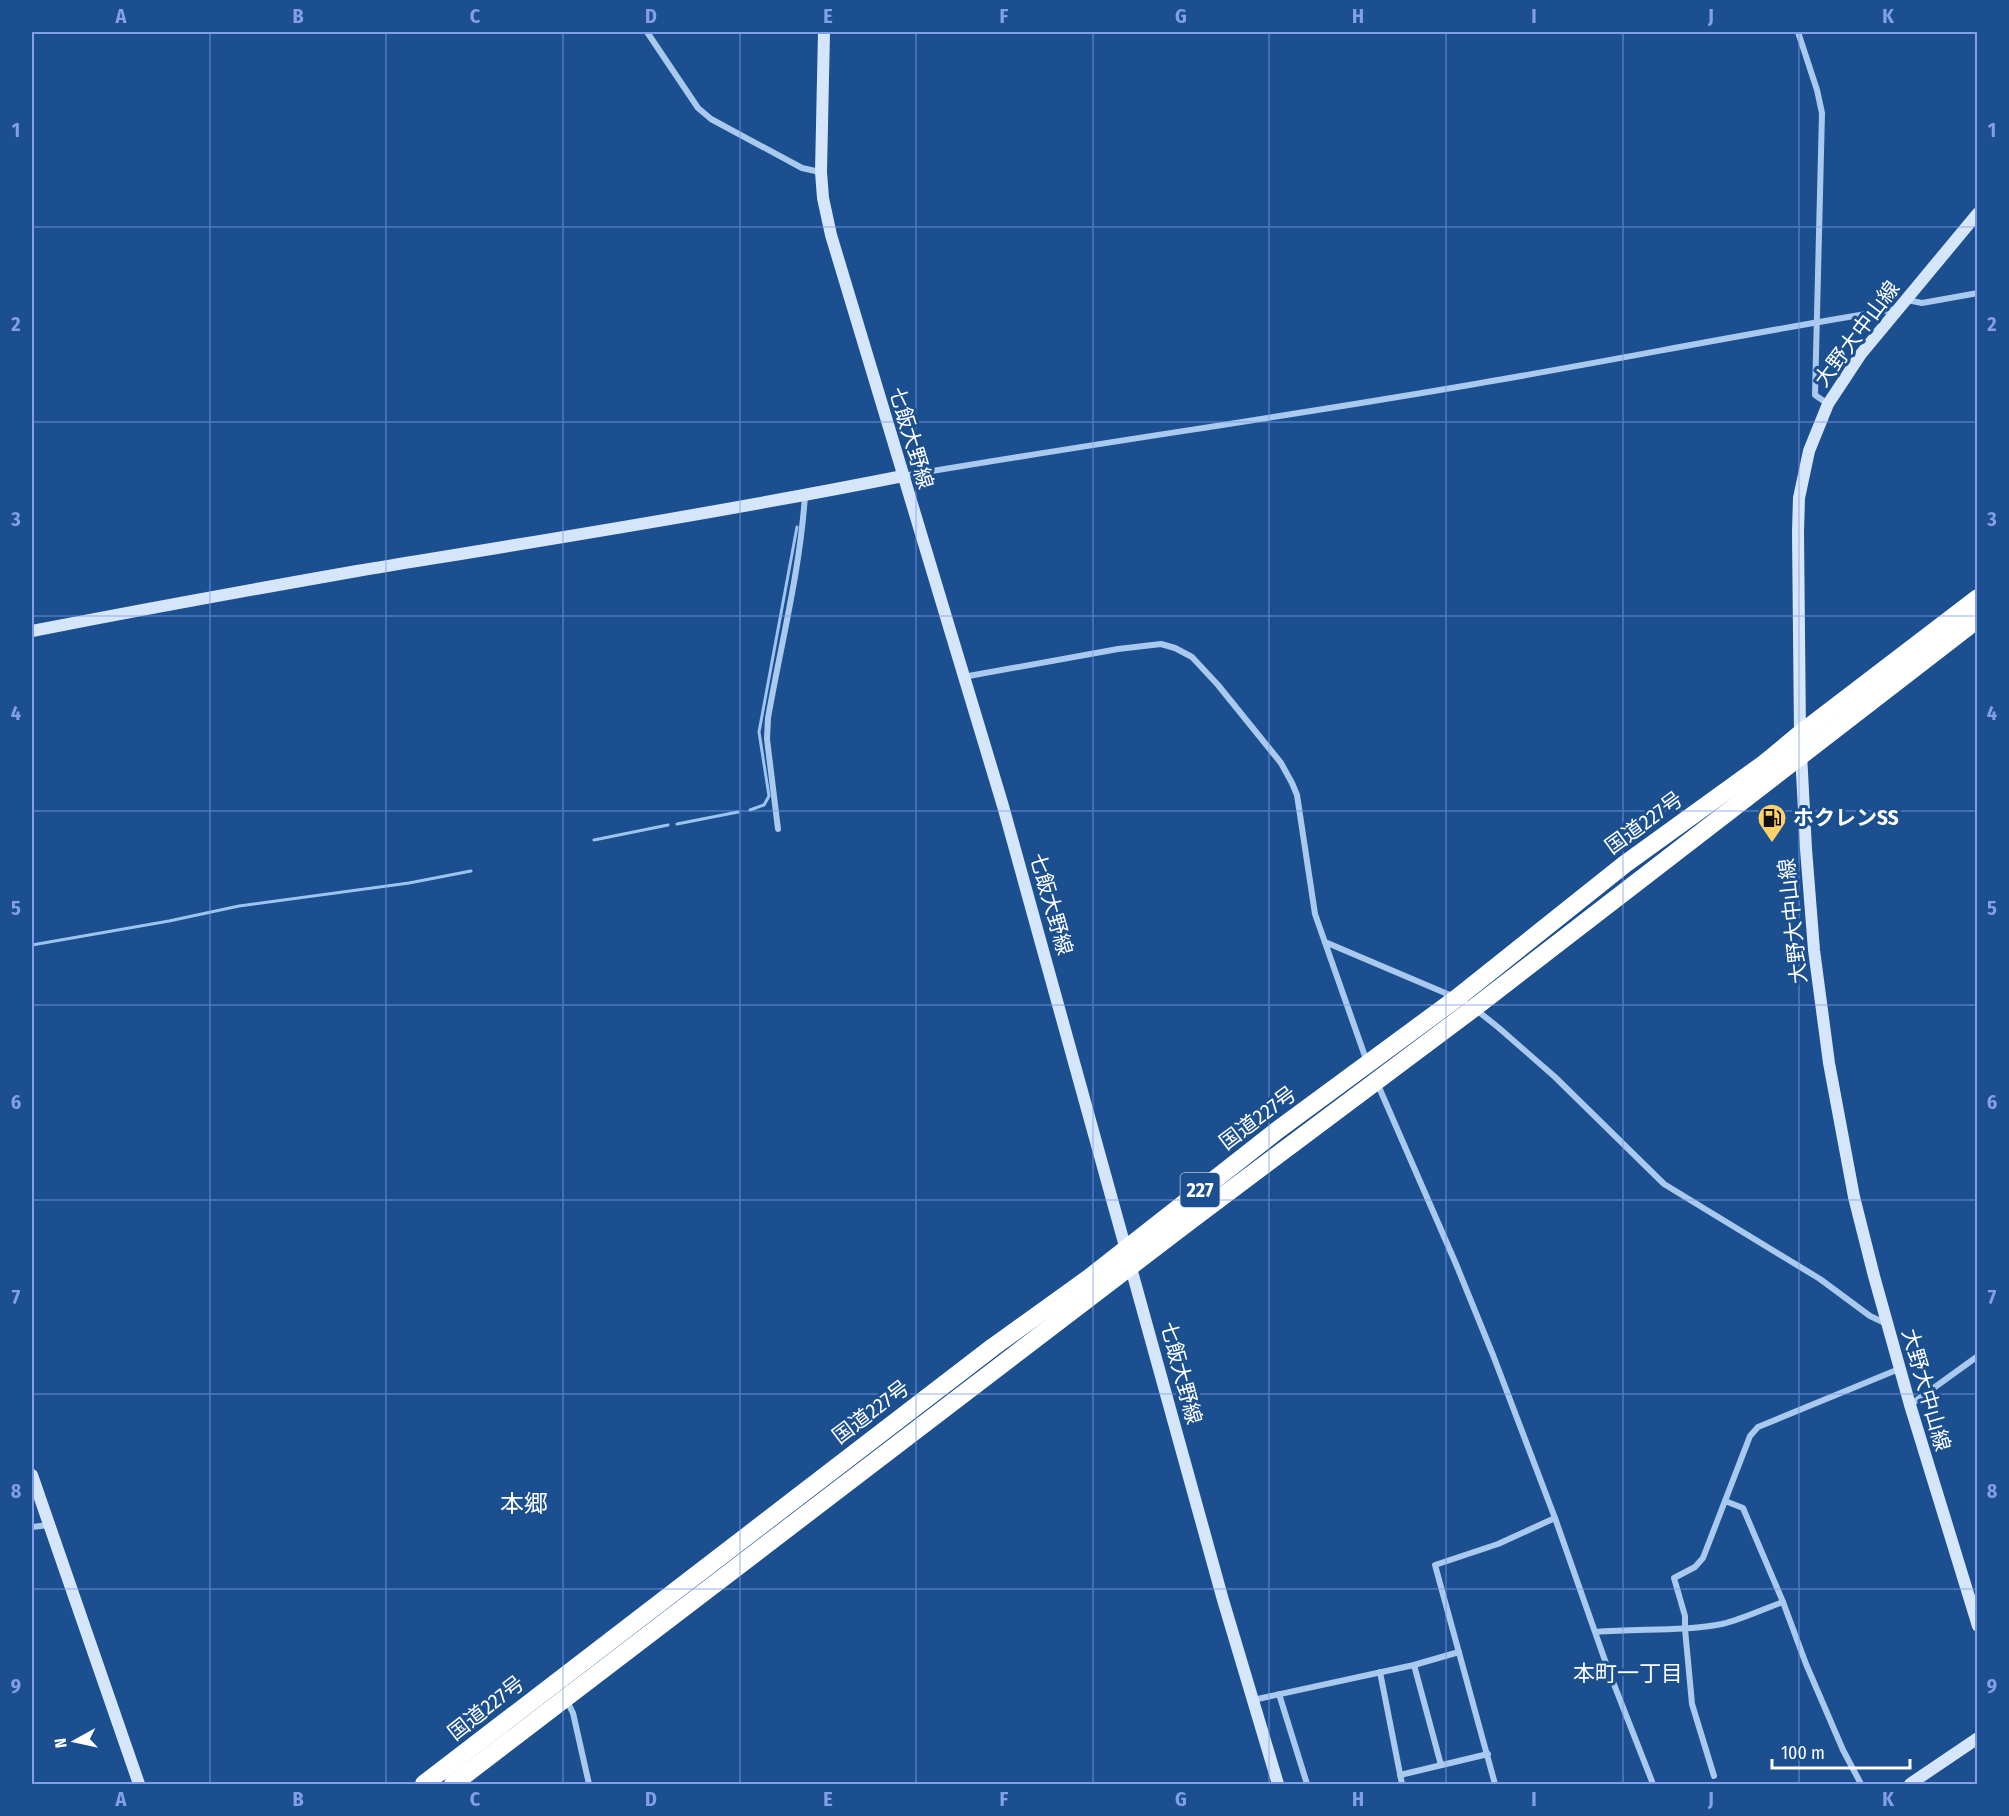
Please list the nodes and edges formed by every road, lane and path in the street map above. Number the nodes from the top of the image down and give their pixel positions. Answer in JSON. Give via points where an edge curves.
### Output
{"nodes":[{"id":1,"x":647,"y":32,"type":"edge"},
{"id":2,"x":824,"y":32,"type":"edge"},
{"id":3,"x":1798,"y":32,"type":"edge"},
{"id":4,"x":821,"y":172,"type":"junction"},
{"id":5,"x":1977,"y":213,"type":"edge"},
{"id":6,"x":1977,"y":293,"type":"edge"},
{"id":7,"x":1902,"y":305,"type":"junction"},
{"id":8,"x":1817,"y":321,"type":"junction"},
{"id":9,"x":1828,"y":404,"type":"junction"},
{"id":10,"x":903,"y":476,"type":"junction"},
{"id":11,"x":805,"y":495,"type":"junction"},
{"id":12,"x":1977,"y":598,"type":"edge"},
{"id":13,"x":1977,"y":619,"type":"edge"},
{"id":14,"x":32,"y":631,"type":"edge"},
{"id":15,"x":963,"y":677,"type":"junction"},
{"id":16,"x":1800,"y":734,"type":"junction"},
{"id":17,"x":1800,"y":755,"type":"junction"},
{"id":18,"x":778,"y":829,"type":"dead end"},
{"id":19,"x":1325,"y":942,"type":"junction"},
{"id":20,"x":1457,"y":998,"type":"junction"},
{"id":21,"x":1474,"y":1008,"type":"junction"},
{"id":22,"x":1372,"y":1073,"type":"junction"},
{"id":23,"x":1129,"y":1257,"type":"junction"},
{"id":24,"x":1887,"y":1324,"type":"junction"},
{"id":25,"x":1977,"y":1356,"type":"edge"},
{"id":26,"x":1899,"y":1369,"type":"junction"},
{"id":27,"x":1910,"y":1405,"type":"junction"},
{"id":28,"x":32,"y":1475,"type":"edge"},
{"id":29,"x":1725,"y":1501,"type":"junction"},
{"id":30,"x":1555,"y":1518,"type":"junction"},
{"id":31,"x":49,"y":1525,"type":"junction"},
{"id":32,"x":32,"y":1527,"type":"edge"},
{"id":33,"x":1783,"y":1602,"type":"junction"},
{"id":34,"x":1977,"y":1626,"type":"edge"},
{"id":35,"x":1685,"y":1629,"type":"junction"},
{"id":36,"x":1596,"y":1632,"type":"junction"},
{"id":37,"x":1459,"y":1652,"type":"junction"},
{"id":38,"x":1414,"y":1665,"type":"junction"},
{"id":39,"x":1380,"y":1672,"type":"junction"},
{"id":40,"x":566,"y":1686,"type":"junction"},
{"id":41,"x":1279,"y":1694,"type":"junction"},
{"id":42,"x":1252,"y":1701,"type":"junction"},
{"id":43,"x":1977,"y":1738,"type":"edge"},
{"id":44,"x":1488,"y":1754,"type":"junction"},
{"id":45,"x":1441,"y":1765,"type":"junction"},
{"id":46,"x":1400,"y":1775,"type":"junction"},
{"id":47,"x":1714,"y":1776,"type":"dead end"},
{"id":48,"x":139,"y":1785,"type":"edge"},
{"id":49,"x":424,"y":1785,"type":"edge"},
{"id":50,"x":453,"y":1785,"type":"edge"},
{"id":51,"x":589,"y":1785,"type":"edge"},
{"id":52,"x":1278,"y":1785,"type":"edge"},
{"id":53,"x":1306,"y":1785,"type":"edge"},
{"id":54,"x":1402,"y":1785,"type":"edge"},
{"id":55,"x":1495,"y":1785,"type":"edge"},
{"id":56,"x":1653,"y":1785,"type":"edge"},
{"id":57,"x":1861,"y":1785,"type":"edge"},
{"id":58,"x":1910,"y":1785,"type":"edge"}],
"edges":[{"from":1,"to":4,"type":"street","via":[[698,108],[711,119],[802,168]]},
{"from":2,"to":4,"type":"main road","name":"七飯大野線"},
{"from":3,"to":8,"type":"street","via":[[1822,113]]},
{"from":4,"to":10,"type":"main road","name":"七飯大野線","via":[[831,235]]},
{"from":5,"to":7,"type":"main road","name":"大野大中山線"},
{"from":6,"to":7,"type":"street"},
{"from":7,"to":8,"type":"street"},
{"from":7,"to":9,"type":"main road","name":"大野大中山線","via":[[1861,354]]},
{"from":8,"to":9,"type":"street","via":[[1815,395]]},
{"from":8,"to":10,"type":"street","via":[[1496,381]]},
{"from":9,"to":16,"type":"main road","name":"大野大中山線","via":[[1809,451],[1799,498]]},
{"from":10,"to":11,"type":"main road"},
{"from":10,"to":15,"type":"main road","name":"七飯大野線"},
{"from":11,"to":14,"type":"main road"},
{"from":11,"to":18,"type":"street","via":[[801,548],[768,718]]},
{"from":12,"to":16,"type":"highway","name":"国道227号","number":"227"},
{"from":13,"to":17,"type":"highway","name":"国道227号","number":"227"},
{"from":15,"to":19,"type":"street","via":[[1161,644],[1192,657],[1281,763],[1292,783],[1315,914]]},
{"from":15,"to":23,"type":"main road","name":"七飯大野線"},
{"from":16,"to":17,"type":"main road","name":"大野大中山線"},
{"from":16,"to":20,"type":"highway","name":"国道227号","number":"227","via":[[1625,864]]},
{"from":17,"to":21,"type":"highway","name":"国道227号","number":"227"},
{"from":17,"to":24,"type":"main road","name":"大野大中山線","via":[[1814,950],[1829,1063],[1854,1197]]},
{"from":19,"to":20,"type":"street"},
{"from":19,"to":22,"type":"street"},
{"from":20,"to":21,"type":"street"},
{"from":20,"to":22,"type":"highway","name":"国道227号","number":"227"},
{"from":21,"to":22,"type":"highway","name":"国道227号","number":"227"},
{"from":21,"to":24,"type":"street","via":[[1556,1077],[1664,1184]]},
{"from":22,"to":23,"type":"highway","name":"国道227号","number":"227","via":[[1279,1129]]},
{"from":22,"to":30,"type":"street","via":[[1485,1335]]},
{"from":23,"to":40,"type":"highway","name":"国道227号","number":"227","via":[[1089,1278],[993,1347]]},
{"from":23,"to":42,"type":"main road","name":"七飯大野線"},
{"from":24,"to":26,"type":"main road","name":"大野大中山線"},
{"from":25,"to":27,"type":"street"},
{"from":26,"to":27,"type":"main road","name":"大野大中山線"},
{"from":26,"to":29,"type":"street","via":[[1758,1427],[1750,1436]]},
{"from":27,"to":34,"type":"main road","name":"大野大中山線"},
{"from":28,"to":31,"type":"main road"},
{"from":29,"to":33,"type":"street","via":[[1743,1508]]},
{"from":29,"to":35,"type":"street","via":[[1703,1558],[1674,1578]]},
{"from":30,"to":36,"type":"street"},
{"from":30,"to":37,"type":"street","via":[[1498,1544],[1435,1565]]},
{"from":31,"to":32,"type":"street"},
{"from":31,"to":48,"type":"main road"},
{"from":33,"to":35,"type":"street","via":[[1725,1623]]},
{"from":33,"to":57,"type":"street","via":[[1806,1664]]},
{"from":35,"to":36,"type":"street"},
{"from":35,"to":47,"type":"street","via":[[1692,1704]]},
{"from":36,"to":56,"type":"street"},
{"from":37,"to":38,"type":"street"},
{"from":37,"to":44,"type":"street"},
{"from":38,"to":39,"type":"street"},
{"from":38,"to":45,"type":"street"},
{"from":39,"to":41,"type":"street"},
{"from":39,"to":46,"type":"street"},
{"from":40,"to":49,"type":"highway","name":"国道227号","number":"227"},
{"from":40,"to":50,"type":"highway","name":"国道227号","number":"227"},
{"from":40,"to":51,"type":"street"},
{"from":41,"to":42,"type":"street"},
{"from":41,"to":53,"type":"street"},
{"from":42,"to":52,"type":"main road","name":"七飯大野線"},
{"from":43,"to":58,"type":"main road"},
{"from":44,"to":45,"type":"street"},
{"from":44,"to":55,"type":"street"},
{"from":45,"to":46,"type":"street"},
{"from":46,"to":54,"type":"street"}]}
